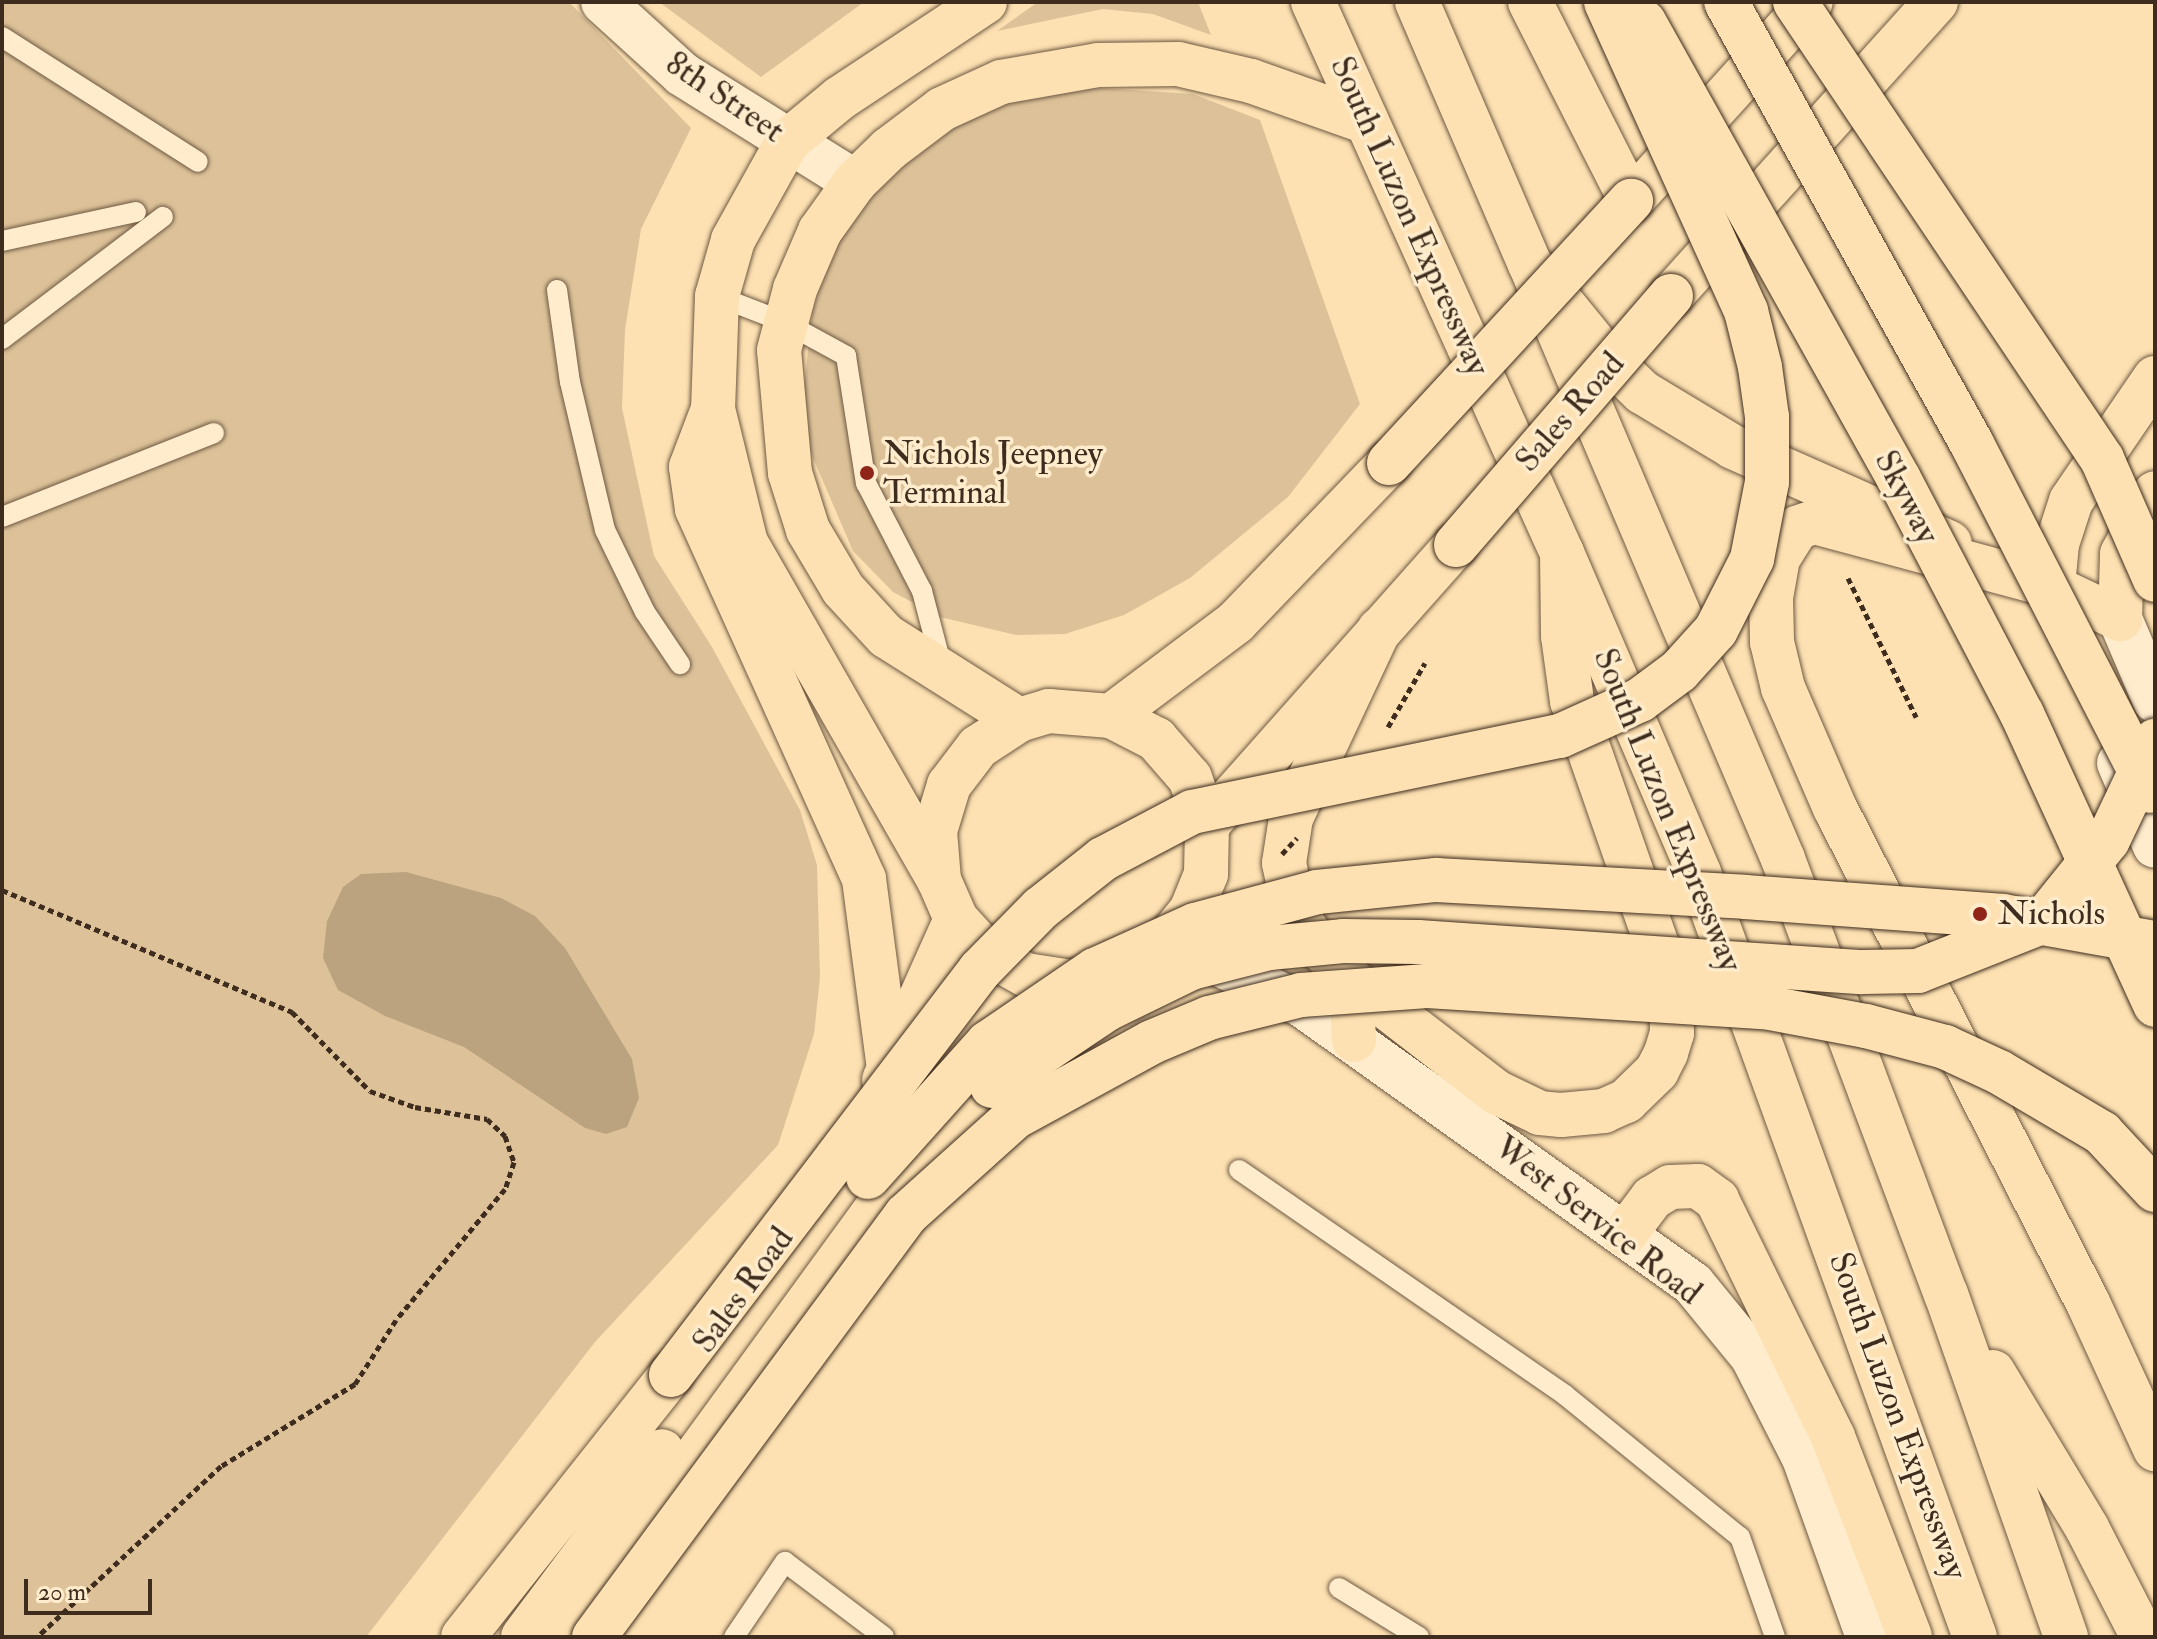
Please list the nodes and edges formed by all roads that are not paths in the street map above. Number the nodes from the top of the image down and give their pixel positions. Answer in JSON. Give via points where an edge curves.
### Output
{"nodes":[{"id":1,"x":603,"y":2,"type":"edge"},
{"id":2,"x":985,"y":2,"type":"edge"},
{"id":3,"x":1313,"y":2,"type":"edge"},
{"id":4,"x":1417,"y":2,"type":"edge"},
{"id":5,"x":1530,"y":2,"type":"edge"},
{"id":6,"x":1606,"y":2,"type":"edge"},
{"id":7,"x":1633,"y":2,"type":"edge"},
{"id":8,"x":1726,"y":2,"type":"edge"},
{"id":9,"x":1795,"y":2,"type":"edge"},
{"id":10,"x":1811,"y":2,"type":"edge"},
{"id":11,"x":1936,"y":2,"type":"edge"},
{"id":12,"x":2,"y":37,"type":"edge"},
{"id":13,"x":1367,"y":122,"type":"junction"},
{"id":14,"x":788,"y":141,"type":"junction"},
{"id":15,"x":198,"y":162,"type":"dead end"},
{"id":16,"x":855,"y":182,"type":"junction"},
{"id":17,"x":1631,"y":201,"type":"junction"},
{"id":18,"x":136,"y":212,"type":"dead end"},
{"id":19,"x":163,"y":217,"type":"dead end"},
{"id":20,"x":2,"y":241,"type":"edge"},
{"id":21,"x":1530,"y":264,"type":"junction"},
{"id":22,"x":557,"y":290,"type":"dead end"},
{"id":23,"x":717,"y":296,"type":"junction"},
{"id":24,"x":784,"y":322,"type":"junction"},
{"id":25,"x":2,"y":339,"type":"edge"},
{"id":26,"x":2155,"y":378,"type":"edge"},
{"id":27,"x":713,"y":409,"type":"junction"},
{"id":28,"x":214,"y":433,"type":"dead end"},
{"id":29,"x":2155,"y":493,"type":"edge"},
{"id":30,"x":2,"y":517,"type":"edge"},
{"id":31,"x":1562,"y":553,"type":"junction"},
{"id":32,"x":2155,"y":580,"type":"edge"},
{"id":33,"x":2053,"y":586,"type":"junction"},
{"id":34,"x":2120,"y":619,"type":"junction"},
{"id":35,"x":1379,"y":630,"type":"junction"},
{"id":36,"x":680,"y":664,"type":"dead end"},
{"id":37,"x":943,"y":671,"type":"junction"},
{"id":38,"x":2155,"y":701,"type":"edge"},
{"id":39,"x":1111,"y":716,"type":"junction"},
{"id":40,"x":1019,"y":720,"type":"junction"},
{"id":41,"x":2155,"y":741,"type":"edge"},
{"id":42,"x":2155,"y":801,"type":"edge"},
{"id":43,"x":1207,"y":826,"type":"junction"},
{"id":44,"x":2155,"y":846,"type":"edge"},
{"id":45,"x":1206,"y":874,"type":"junction"},
{"id":46,"x":939,"y":880,"type":"junction"},
{"id":47,"x":956,"y":919,"type":"junction"},
{"id":48,"x":1168,"y":942,"type":"junction"},
{"id":49,"x":2155,"y":943,"type":"edge"},
{"id":50,"x":1267,"y":963,"type":"junction"},
{"id":51,"x":1343,"y":972,"type":"junction"},
{"id":52,"x":1117,"y":974,"type":"junction"},
{"id":53,"x":1302,"y":1005,"type":"junction"},
{"id":54,"x":2155,"y":1005,"type":"edge"},
{"id":55,"x":1354,"y":1040,"type":"junction"},
{"id":56,"x":889,"y":1068,"type":"junction"},
{"id":57,"x":963,"y":1139,"type":"junction"},
{"id":58,"x":1239,"y":1170,"type":"dead end"},
{"id":59,"x":2155,"y":1190,"type":"edge"},
{"id":60,"x":1625,"y":1234,"type":"junction"},
{"id":61,"x":1946,"y":1294,"type":"junction"},
{"id":62,"x":2155,"y":1449,"type":"edge"},
{"id":63,"x":1339,"y":1588,"type":"dead end"},
{"id":64,"x":463,"y":1637,"type":"edge"},
{"id":65,"x":491,"y":1637,"type":"edge"},
{"id":66,"x":523,"y":1637,"type":"edge"},
{"id":67,"x":564,"y":1637,"type":"edge"},
{"id":68,"x":586,"y":1637,"type":"edge"},
{"id":69,"x":594,"y":1637,"type":"edge"},
{"id":70,"x":734,"y":1637,"type":"edge"},
{"id":71,"x":884,"y":1637,"type":"edge"},
{"id":72,"x":1419,"y":1637,"type":"edge"},
{"id":73,"x":1775,"y":1637,"type":"edge"},
{"id":74,"x":1868,"y":1637,"type":"edge"},
{"id":75,"x":1910,"y":1637,"type":"edge"},
{"id":76,"x":1975,"y":1637,"type":"edge"},
{"id":77,"x":2066,"y":1637,"type":"edge"},
{"id":78,"x":2143,"y":1637,"type":"edge"}],
"edges":[{"from":1,"to":14,"type":"main road","name":"8th Street","via":[[682,74]]},
{"from":2,"to":14,"type":"main road","via":[[885,67]]},
{"from":3,"to":13,"type":"main road","name":"South Luzon Expressway"},
{"from":4,"to":21,"type":"main road"},
{"from":5,"to":17,"type":"main road"},
{"from":6,"to":64,"type":"main road","bridge":true,"via":[[1746,311],[1760,367],[1767,417],[1765,493],[1752,559],[1716,630],[1669,678],[1590,724],[1494,752],[1192,812],[1103,859],[1061,891],[980,970],[797,1215]]},
{"from":7,"to":54,"type":"main road","name":"Skyway","bridge":true,"via":[[1899,479],[2022,714]]},
{"from":8,"to":42,"type":"main road","bridge":true,"via":[[1972,444]]},
{"from":9,"to":32,"type":"main road","bridge":true,"via":[[2102,459]]},
{"from":10,"to":17,"type":"main road","bridge":true},
{"from":11,"to":35,"type":"main road","name":"Sales Road","bridge":true,"via":[[1883,55]]},
{"from":12,"to":15,"type":"lane"},
{"from":13,"to":16,"type":"main road","via":[[1251,81],[1178,64],[1098,65],[1001,82],[942,109]]},
{"from":13,"to":31,"type":"main road","name":"South Luzon Expressway"},
{"from":14,"to":16,"type":"main road","name":"8th Street"},
{"from":14,"to":23,"type":"main road","via":[[733,240]]},
{"from":16,"to":24,"type":"main road","via":[[820,231]]},
{"from":17,"to":39,"type":"main road","bridge":true,"via":[[1236,622]]},
{"from":18,"to":20,"type":"lane"},
{"from":19,"to":25,"type":"lane"},
{"from":21,"to":33,"type":"main road","via":[[1615,366],[1696,427]]},
{"from":21,"to":61,"type":"main road","via":[[1783,859]]},
{"from":22,"to":36,"type":"lane","via":[[570,382],[605,530],[645,612]]},
{"from":23,"to":24,"type":"lane"},
{"from":23,"to":27,"type":"main road"},
{"from":24,"to":37,"type":"lane","via":[[846,356],[866,483],[922,591]]},
{"from":24,"to":37,"type":"main road","via":[[781,411],[790,473],[808,530],[843,589],[886,636]]},
{"from":26,"to":33,"type":"main road","via":[[2071,501],[2057,544]]},
{"from":27,"to":46,"type":"main road","via":[[746,543]]},
{"from":27,"to":56,"type":"main road","via":[[691,467],[697,509],[864,879]]},
{"from":28,"to":30,"type":"lane"},
{"from":29,"to":34,"type":"main road","via":[[2122,554]]},
{"from":31,"to":51,"type":"main road","via":[[1563,636],[1572,701],[1671,986],[1672,1033],[1662,1062],[1643,1087],[1604,1111],[1540,1113],[1496,1092]]},
{"from":31,"to":76,"type":"main road","name":"South Luzon Expressway","via":[[1699,873]]},
{"from":33,"to":34,"type":"main road"},
{"from":33,"to":44,"type":"main road","via":[[2062,630]]},
{"from":33,"to":62,"type":"main road","via":[[1834,524],[1805,524],[1782,547],[1773,584],[1772,642],[1783,688],[1835,808],[2088,1303]]},
{"from":34,"to":38,"type":"main road"},
{"from":35,"to":43,"type":"main road","name":"Sales Road"},
{"from":35,"to":51,"type":"main road","via":[[1286,837],[1286,882],[1294,910]]},
{"from":37,"to":40,"type":"main road"},
{"from":39,"to":40,"type":"main road","via":[[1049,711]]},
{"from":39,"to":43,"type":"main road","via":[[1156,739],[1173,758],[1190,778]]},
{"from":40,"to":46,"type":"main road","via":[[978,747],[949,785],[935,831]]},
{"from":41,"to":67,"type":"main road","bridge":true,"via":[[2108,840],[2042,922],[1918,971],[1343,941],[1228,956],[1107,1009],[992,1086],[937,1136],[879,1205]]},
{"from":43,"to":45,"type":"main road"},
{"from":45,"to":48,"type":"main road","via":[[1191,911]]},
{"from":45,"to":50,"type":"main road","name":"West Service Road"},
{"from":46,"to":47,"type":"main road"},
{"from":47,"to":52,"type":"main road","via":[[987,953],[1026,975],[1071,982]]},
{"from":47,"to":56,"type":"main road","name":"Sales Road"},
{"from":48,"to":52,"type":"main road"},
{"from":48,"to":53,"type":"main road","name":"West Service Road","via":[[1220,960]]},
{"from":49,"to":66,"type":"main road","bridge":true,"via":[[2003,916],[1436,880],[1374,882],[1253,906],[1140,946],[988,1043],[916,1119]]},
{"from":50,"to":51,"type":"main road"},
{"from":50,"to":53,"type":"main road","name":"West Service Road"},
{"from":51,"to":55,"type":"main road"},
{"from":52,"to":57,"type":"main road"},
{"from":53,"to":55,"type":"main road","name":"West Service Road"},
{"from":53,"to":57,"type":"main road","via":[[1185,1028]]},
{"from":55,"to":60,"type":"main road","name":"West Service Road"},
{"from":56,"to":65,"type":"main road","name":"Sales Road","via":[[865,1120]]},
{"from":57,"to":68,"type":"main road","via":[[901,1205]]},
{"from":58,"to":73,"type":"lane","via":[[1565,1395],[1740,1537]]},
{"from":59,"to":69,"type":"main road","bridge":true,"via":[[2102,1133],[1999,1072],[1919,1040],[1764,1007],[1427,986],[1301,995],[1209,1018],[1152,1042],[1025,1110],[906,1215]]},
{"from":60,"to":74,"type":"main road","name":"West Service Road","via":[[1693,1284],[1752,1356],[1804,1458]]},
{"from":60,"to":75,"type":"main road","via":[[1652,1198],[1670,1187],[1698,1186],[1717,1200],[1833,1437]]},
{"from":61,"to":77,"type":"main road"},
{"from":61,"to":78,"type":"main road","via":[[2087,1528]]},
{"from":63,"to":72,"type":"lane"},
{"from":70,"to":71,"type":"lane","via":[[785,1562]]}]}
